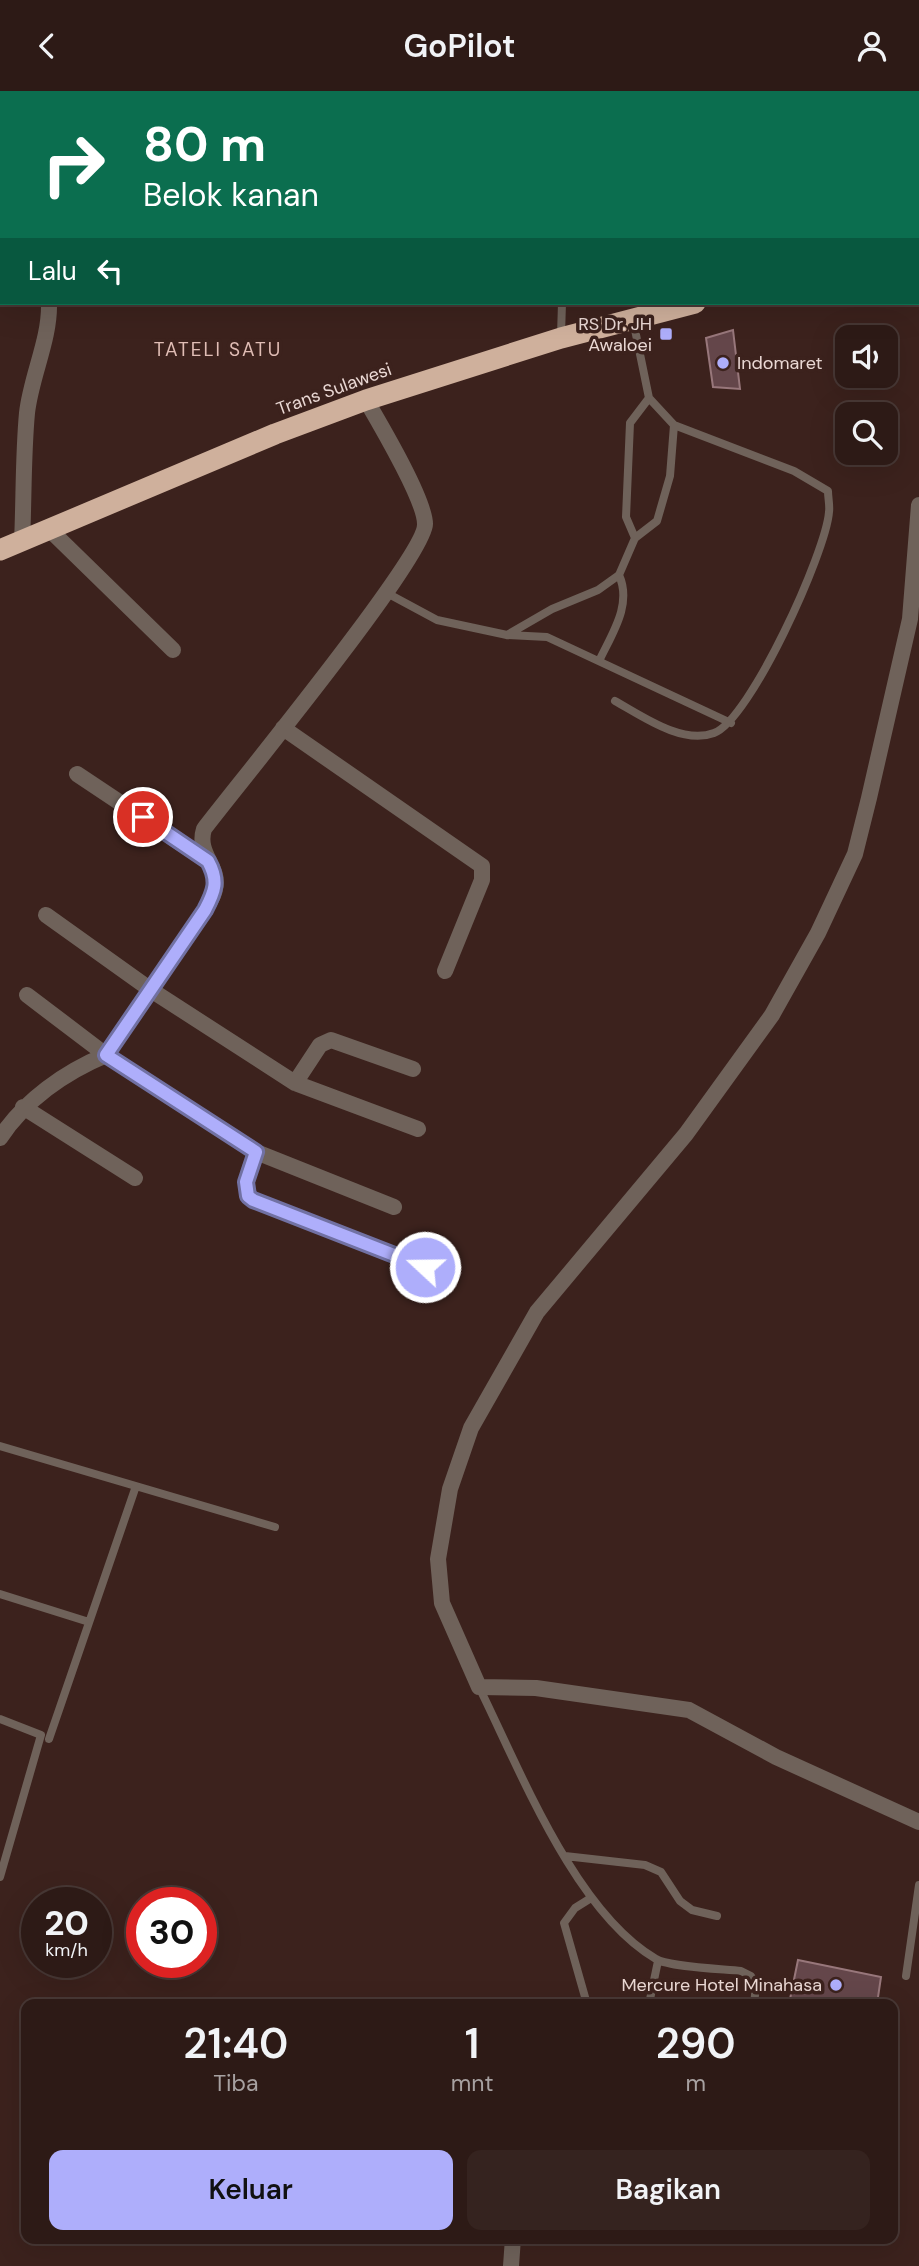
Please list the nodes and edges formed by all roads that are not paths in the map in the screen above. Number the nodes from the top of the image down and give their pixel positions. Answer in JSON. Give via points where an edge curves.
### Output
{"nodes":[{"id":1,"x":49,"y":305,"type":"edge"},
{"id":2,"x":562,"y":305,"type":"edge"},
{"id":3,"x":688,"y":305,"type":"edge"},
{"id":4,"x":633,"y":320,"type":"junction"},
{"id":5,"x":561,"y":338,"type":"junction"},
{"id":6,"x":649,"y":398,"type":"junction"},
{"id":7,"x":366,"y":400,"type":"junction"},
{"id":8,"x":674,"y":425,"type":"junction"},
{"id":9,"x":919,"y":505,"type":"edge"},
{"id":10,"x":50,"y":530,"type":"junction"},
{"id":11,"x":635,"y":538,"type":"junction"},
{"id":12,"x":22,"y":542,"type":"junction"},
{"id":13,"x":0,"y":550,"type":"edge"},
{"id":14,"x":619,"y":575,"type":"junction"},
{"id":15,"x":385,"y":592,"type":"junction"},
{"id":16,"x":507,"y":635,"type":"junction"},
{"id":17,"x":173,"y":649,"type":"dead end"},
{"id":18,"x":600,"y":659,"type":"junction"},
{"id":19,"x":615,"y":701,"type":"dead end"},
{"id":20,"x":731,"y":723,"type":"junction"},
{"id":21,"x":283,"y":728,"type":"junction"},
{"id":22,"x":77,"y":774,"type":"dead end"},
{"id":23,"x":208,"y":861,"type":"junction"},
{"id":24,"x":46,"y":915,"type":"dead end"},
{"id":25,"x":445,"y":971,"type":"dead end"},
{"id":26,"x":151,"y":990,"type":"junction"},
{"id":27,"x":27,"y":995,"type":"dead end"},
{"id":28,"x":106,"y":1055,"type":"junction"},
{"id":29,"x":413,"y":1069,"type":"dead end"},
{"id":30,"x":295,"y":1083,"type":"junction"},
{"id":31,"x":23,"y":1107,"type":"junction"},
{"id":32,"x":418,"y":1129,"type":"dead end"},
{"id":33,"x":0,"y":1137,"type":"edge"},
{"id":34,"x":256,"y":1152,"type":"junction"},
{"id":35,"x":135,"y":1178,"type":"dead end"},
{"id":36,"x":394,"y":1207,"type":"dead end"},
{"id":37,"x":425,"y":1267,"type":"dead end"},
{"id":38,"x":0,"y":1446,"type":"edge"},
{"id":39,"x":136,"y":1486,"type":"junction"},
{"id":40,"x":275,"y":1527,"type":"dead end"},
{"id":41,"x":0,"y":1594,"type":"edge"},
{"id":42,"x":89,"y":1622,"type":"junction"},
{"id":43,"x":480,"y":1687,"type":"junction"},
{"id":44,"x":0,"y":1719,"type":"edge"},
{"id":45,"x":49,"y":1738,"type":"dead end"},
{"id":46,"x":919,"y":1822,"type":"edge"},
{"id":47,"x":565,"y":1856,"type":"junction"},
{"id":48,"x":0,"y":1877,"type":"edge"},
{"id":49,"x":919,"y":1885,"type":"edge"},
{"id":50,"x":591,"y":1899,"type":"junction"},
{"id":51,"x":717,"y":1916,"type":"dead end"},
{"id":52,"x":658,"y":1961,"type":"junction"},
{"id":53,"x":906,"y":1976,"type":"dead end"},
{"id":54,"x":586,"y":1999,"type":"edge"},
{"id":55,"x":650,"y":1999,"type":"edge"},
{"id":56,"x":755,"y":1999,"type":"edge"},
{"id":57,"x":513,"y":2244,"type":"edge"},
{"id":58,"x":511,"y":2266,"type":"edge"}],
"edges":[{"from":1,"to":12,"type":"street","via":[[27,413]]},
{"from":2,"to":5,"type":"lane"},
{"from":3,"to":4,"type":"highway","name":"Trans Sulawesi"},
{"from":4,"to":5,"type":"highway","name":"Trans Sulawesi"},
{"from":4,"to":6,"type":"lane"},
{"from":5,"to":7,"type":"highway","name":"Trans Sulawesi"},
{"from":6,"to":8,"type":"lane"},
{"from":6,"to":11,"type":"lane","via":[[630,423],[626,517]]},
{"from":7,"to":10,"type":"highway","name":"Trans Sulawesi"},
{"from":7,"to":15,"type":"street","via":[[395,451],[425,521],[421,538]]},
{"from":8,"to":11,"type":"lane","via":[[670,476],[657,521]]},
{"from":8,"to":20,"type":"lane","via":[[794,471],[828,491],[829,514],[819,553],[782,636]]},
{"from":9,"to":43,"type":"street","via":[[910,619],[872,786],[855,854],[818,933],[772,1015],[686,1134],[537,1311],[471,1428],[450,1489],[438,1559],[442,1603]]},
{"from":10,"to":12,"type":"highway","name":"Trans Sulawesi"},
{"from":10,"to":17,"type":"street"},
{"from":11,"to":14,"type":"lane"},
{"from":12,"to":13,"type":"highway","name":"Trans Sulawesi"},
{"from":14,"to":16,"type":"lane"},
{"from":14,"to":18,"type":"lane","via":[[625,600]]},
{"from":15,"to":16,"type":"lane","via":[[437,620]]},
{"from":15,"to":21,"type":"street"},
{"from":16,"to":18,"type":"lane","via":[[547,637]]},
{"from":18,"to":20,"type":"lane"},
{"from":19,"to":20,"type":"lane","via":[[668,729],[693,736],[714,733]]},
{"from":21,"to":23,"type":"street","via":[[204,829],[201,847]]},
{"from":21,"to":25,"type":"street","via":[[482,866],[482,880]]},
{"from":22,"to":23,"type":"street"},
{"from":23,"to":26,"type":"street","via":[[216,889]]},
{"from":24,"to":26,"type":"street"},
{"from":26,"to":28,"type":"street"},
{"from":26,"to":30,"type":"street"},
{"from":27,"to":28,"type":"street"},
{"from":28,"to":31,"type":"street","via":[[86,1063]]},
{"from":28,"to":34,"type":"street"},
{"from":29,"to":30,"type":"street","via":[[331,1040],[320,1045]]},
{"from":30,"to":32,"type":"street"},
{"from":31,"to":33,"type":"street"},
{"from":31,"to":35,"type":"street"},
{"from":34,"to":36,"type":"street"},
{"from":34,"to":37,"type":"street","via":[[246,1182],[253,1200]]},
{"from":38,"to":39,"type":"lane"},
{"from":39,"to":40,"type":"lane"},
{"from":39,"to":42,"type":"lane"},
{"from":41,"to":42,"type":"lane"},
{"from":42,"to":45,"type":"lane"},
{"from":43,"to":46,"type":"street","via":[[536,1688],[689,1710],[776,1757]]},
{"from":43,"to":47,"type":"lane"},
{"from":44,"to":48,"type":"lane","via":[[41,1735]]},
{"from":47,"to":50,"type":"lane"},
{"from":47,"to":51,"type":"lane","via":[[645,1865],[660,1872],[692,1910]]},
{"from":49,"to":53,"type":"lane"},
{"from":50,"to":52,"type":"lane"},
{"from":50,"to":54,"type":"lane","via":[[575,1908],[564,1923]]},
{"from":52,"to":55,"type":"lane"},
{"from":52,"to":56,"type":"lane","via":[[747,1973],[756,1986]]},
{"from":57,"to":58,"type":"street"}]}
